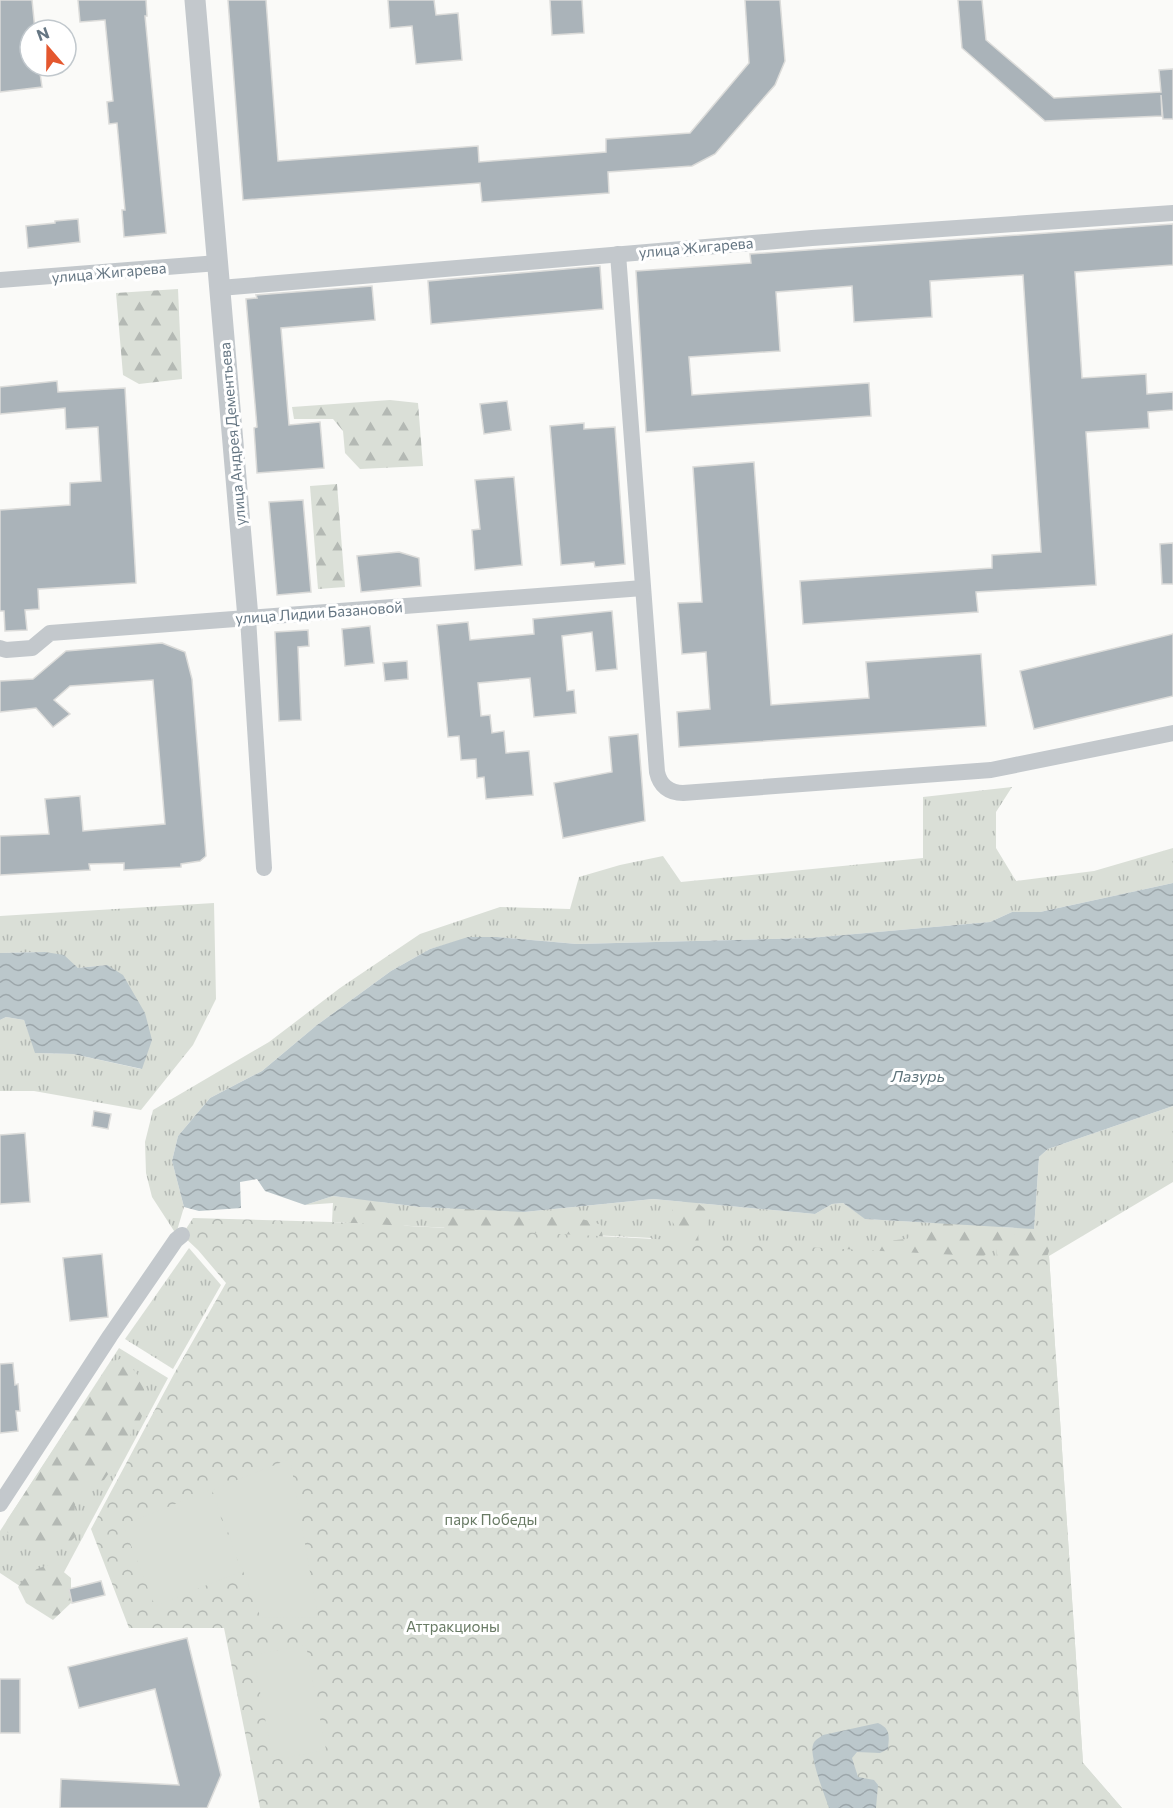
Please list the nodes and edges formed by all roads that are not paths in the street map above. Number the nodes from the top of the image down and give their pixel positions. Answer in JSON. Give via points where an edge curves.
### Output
{"nodes":[{"id":1,"x":195,"y":0,"type":"edge"},
{"id":2,"x":1173,"y":213,"type":"edge"},
{"id":3,"x":618,"y":254,"type":"junction"},
{"id":4,"x":218,"y":263,"type":"junction"},
{"id":5,"x":0,"y":280,"type":"edge"},
{"id":6,"x":220,"y":288,"type":"junction"},
{"id":7,"x":643,"y":588,"type":"junction"},
{"id":8,"x":248,"y":618,"type":"junction"},
{"id":9,"x":0,"y":648,"type":"edge"},
{"id":10,"x":1173,"y":733,"type":"edge"},
{"id":11,"x":264,"y":868,"type":"dead end"},
{"id":12,"x":182,"y":1235,"type":"dead end"},
{"id":13,"x":0,"y":1504,"type":"edge"}],
"edges":[{"from":1,"to":4,"type":"street","name":"улица Андрея Дементьева"},
{"from":2,"to":3,"type":"street","name":"улица Жигарева"},
{"from":3,"to":6,"type":"street","name":"улица Жигарева"},
{"from":3,"to":7,"type":"street"},
{"from":4,"to":5,"type":"street","name":"улица Жигарева"},
{"from":4,"to":6,"type":"street","name":"улица Андрея Дементьева"},
{"from":6,"to":8,"type":"street","name":"улица Андрея Дементьева"},
{"from":7,"to":8,"type":"street","name":"улица Лидии Базановой"},
{"from":7,"to":10,"type":"street","via":[[657,772],[662,784],[673,792],[991,770]]},
{"from":8,"to":9,"type":"street","name":"улица Лидии Базановой","via":[[50,633],[32,648]]},
{"from":8,"to":11,"type":"street","name":"улица Андрея Дементьева"},
{"from":12,"to":13,"type":"street","via":[[116,1326]]}]}
